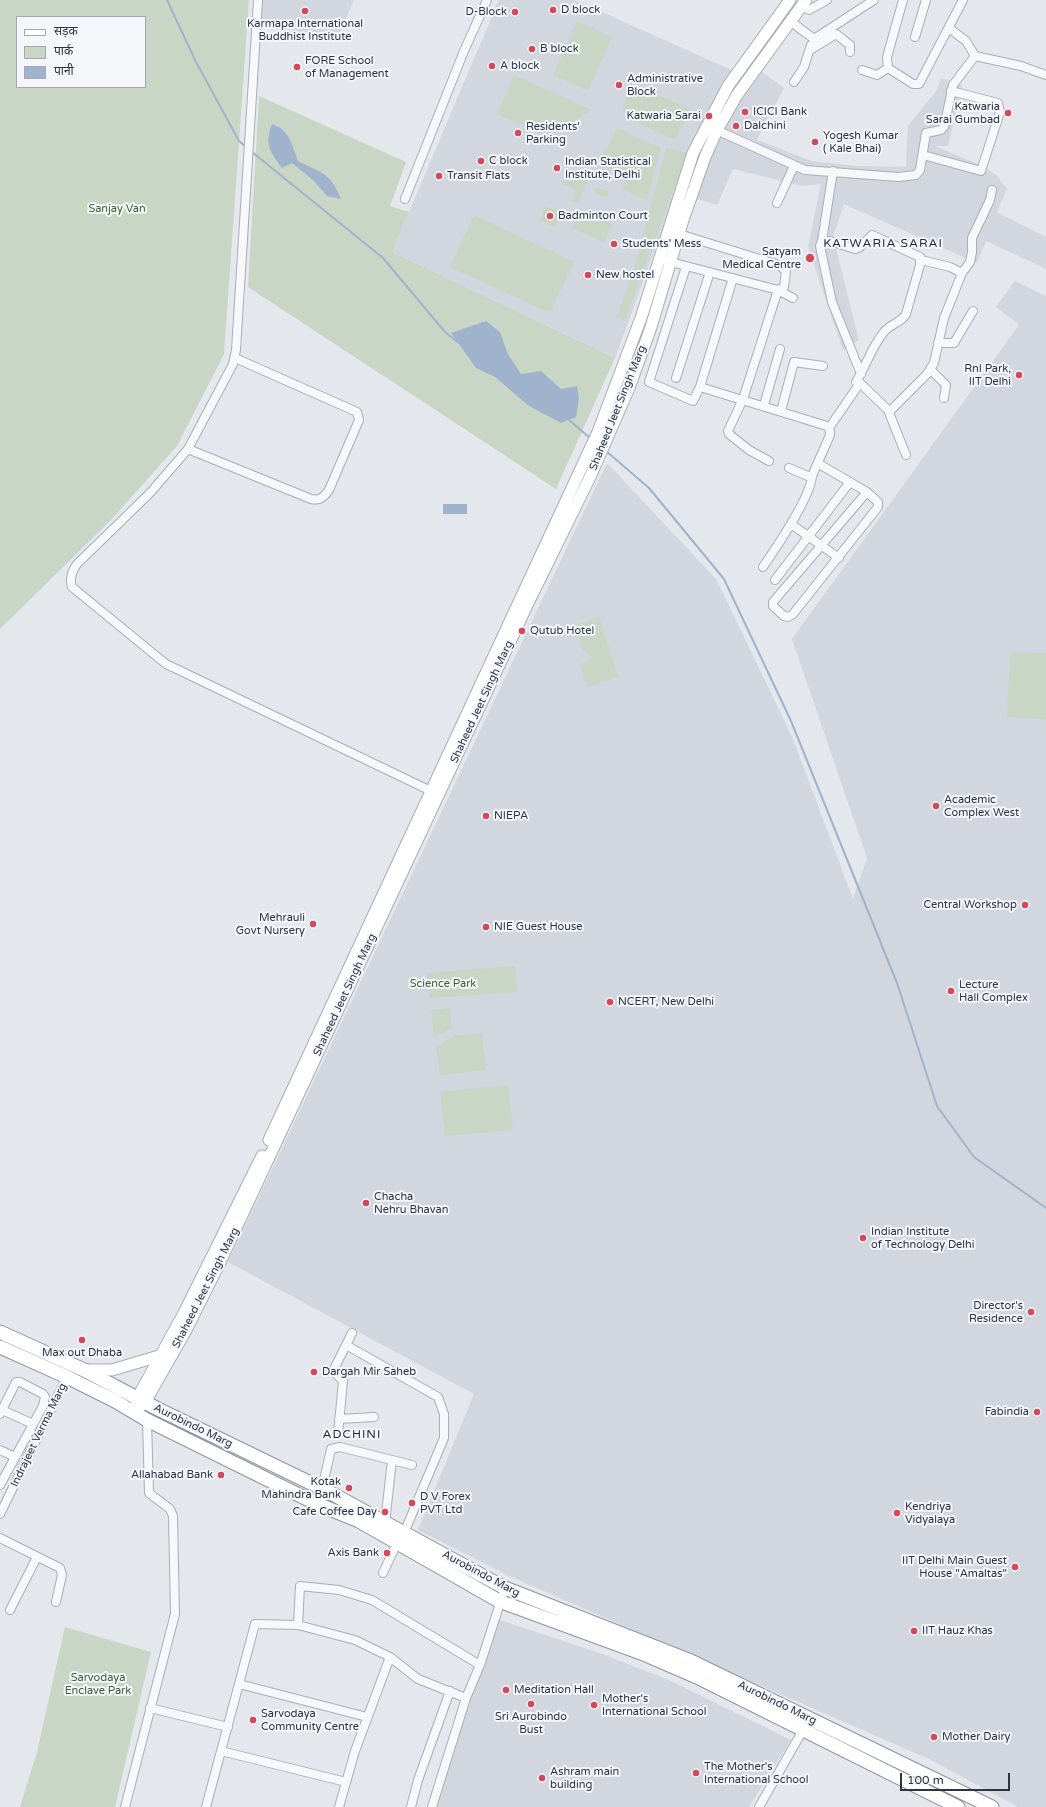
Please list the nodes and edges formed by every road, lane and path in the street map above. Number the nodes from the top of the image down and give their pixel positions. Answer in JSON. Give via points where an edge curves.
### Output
{"nodes":[{"id":1,"x":258,"y":0,"type":"edge"},
{"id":2,"x":487,"y":0,"type":"edge"},
{"id":3,"x":790,"y":0,"type":"edge"},
{"id":4,"x":827,"y":0,"type":"edge"},
{"id":5,"x":874,"y":0,"type":"edge"},
{"id":6,"x":903,"y":0,"type":"edge"},
{"id":7,"x":926,"y":0,"type":"edge"},
{"id":8,"x":963,"y":0,"type":"edge"},
{"id":9,"x":804,"y":3,"type":"edge"},
{"id":10,"x":790,"y":21,"type":"junction"},
{"id":11,"x":949,"y":28,"type":"junction"},
{"id":12,"x":915,"y":37,"type":"dead end"},
{"id":13,"x":814,"y":39,"type":"junction"},
{"id":14,"x":810,"y":50,"type":"junction"},
{"id":15,"x":850,"y":52,"type":"dead end"},
{"id":16,"x":975,"y":56,"type":"junction"},
{"id":17,"x":888,"y":68,"type":"junction"},
{"id":18,"x":862,"y":70,"type":"dead end"},
{"id":19,"x":1046,"y":76,"type":"edge"},
{"id":20,"x":794,"y":82,"type":"dead end"},
{"id":21,"x":951,"y":91,"type":"junction"},
{"id":22,"x":706,"y":125,"type":"junction"},
{"id":23,"x":718,"y":130,"type":"junction"},
{"id":24,"x":923,"y":155,"type":"junction"},
{"id":25,"x":794,"y":166,"type":"junction"},
{"id":26,"x":832,"y":171,"type":"junction"},
{"id":27,"x":992,"y":190,"type":"dead end"},
{"id":28,"x":405,"y":199,"type":"dead end"},
{"id":29,"x":777,"y":203,"type":"dead end"},
{"id":30,"x":679,"y":234,"type":"junction"},
{"id":31,"x":822,"y":241,"type":"junction"},
{"id":32,"x":659,"y":258,"type":"junction"},
{"id":33,"x":921,"y":260,"type":"junction"},
{"id":34,"x":670,"y":263,"type":"junction"},
{"id":35,"x":686,"y":267,"type":"junction"},
{"id":36,"x":710,"y":272,"type":"junction"},
{"id":37,"x":962,"y":273,"type":"junction"},
{"id":38,"x":733,"y":278,"type":"junction"},
{"id":39,"x":778,"y":290,"type":"junction"},
{"id":40,"x":793,"y":298,"type":"dead end"},
{"id":41,"x":973,"y":310,"type":"dead end"},
{"id":42,"x":938,"y":342,"type":"junction"},
{"id":43,"x":780,"y":349,"type":"dead end"},
{"id":44,"x":235,"y":358,"type":"junction"},
{"id":45,"x":823,"y":366,"type":"dead end"},
{"id":46,"x":930,"y":369,"type":"junction"},
{"id":47,"x":861,"y":374,"type":"junction"},
{"id":48,"x":676,"y":378,"type":"dead end"},
{"id":49,"x":860,"y":383,"type":"junction"},
{"id":50,"x":700,"y":387,"type":"junction"},
{"id":51,"x":944,"y":398,"type":"dead end"},
{"id":52,"x":743,"y":399,"type":"junction"},
{"id":53,"x":764,"y":405,"type":"junction"},
{"id":54,"x":888,"y":410,"type":"junction"},
{"id":55,"x":781,"y":411,"type":"junction"},
{"id":56,"x":829,"y":428,"type":"junction"},
{"id":57,"x":598,"y":444,"type":"junction"},
{"id":58,"x":188,"y":449,"type":"junction"},
{"id":59,"x":906,"y":455,"type":"dead end"},
{"id":60,"x":769,"y":461,"type":"dead end"},
{"id":61,"x":819,"y":464,"type":"junction"},
{"id":62,"x":789,"y":468,"type":"dead end"},
{"id":63,"x":812,"y":476,"type":"junction"},
{"id":64,"x":850,"y":482,"type":"junction"},
{"id":65,"x":867,"y":492,"type":"junction"},
{"id":66,"x":791,"y":524,"type":"junction"},
{"id":67,"x":808,"y":536,"type":"junction"},
{"id":68,"x":822,"y":546,"type":"junction"},
{"id":69,"x":839,"y":558,"type":"junction"},
{"id":70,"x":764,"y":567,"type":"dead end"},
{"id":71,"x":775,"y":580,"type":"dead end"},
{"id":72,"x":431,"y":791,"type":"junction"},
{"id":73,"x":0,"y":1332,"type":"edge"},
{"id":74,"x":352,"y":1333,"type":"dead end"},
{"id":75,"x":346,"y":1344,"type":"junction"},
{"id":76,"x":0,"y":1347,"type":"edge"},
{"id":77,"x":159,"y":1356,"type":"junction"},
{"id":78,"x":84,"y":1370,"type":"junction"},
{"id":79,"x":67,"y":1377,"type":"junction"},
{"id":80,"x":142,"y":1400,"type":"junction"},
{"id":81,"x":1,"y":1412,"type":"edge"},
{"id":82,"x":134,"y":1412,"type":"junction"},
{"id":83,"x":374,"y":1417,"type":"dead end"},
{"id":84,"x":340,"y":1419,"type":"junction"},
{"id":85,"x":147,"y":1420,"type":"junction"},
{"id":86,"x":32,"y":1426,"type":"junction"},
{"id":87,"x":40,"y":1433,"type":"junction"},
{"id":88,"x":338,"y":1434,"type":"dead end"},
{"id":89,"x":0,"y":1450,"type":"edge"},
{"id":90,"x":15,"y":1457,"type":"junction"},
{"id":91,"x":392,"y":1460,"type":"junction"},
{"id":92,"x":412,"y":1465,"type":"dead end"},
{"id":93,"x":0,"y":1485,"type":"edge"},
{"id":94,"x":322,"y":1488,"type":"junction"},
{"id":95,"x":3,"y":1500,"type":"edge"},
{"id":96,"x":0,"y":1514,"type":"edge"},
{"id":97,"x":385,"y":1523,"type":"junction"},
{"id":98,"x":0,"y":1538,"type":"edge"},
{"id":99,"x":400,"y":1538,"type":"junction"},
{"id":100,"x":37,"y":1557,"type":"junction"},
{"id":101,"x":383,"y":1572,"type":"dead end"},
{"id":102,"x":505,"y":1588,"type":"junction"},
{"id":103,"x":499,"y":1601,"type":"junction"},
{"id":104,"x":56,"y":1602,"type":"dead end"},
{"id":105,"x":10,"y":1610,"type":"dead end"},
{"id":106,"x":298,"y":1625,"type":"junction"},
{"id":107,"x":390,"y":1657,"type":"junction"},
{"id":108,"x":480,"y":1665,"type":"junction"},
{"id":109,"x":239,"y":1684,"type":"junction"},
{"id":110,"x":450,"y":1691,"type":"junction"},
{"id":111,"x":466,"y":1698,"type":"junction"},
{"id":112,"x":150,"y":1708,"type":"junction"},
{"id":113,"x":367,"y":1717,"type":"junction"},
{"id":114,"x":228,"y":1727,"type":"junction"},
{"id":115,"x":803,"y":1730,"type":"junction"},
{"id":116,"x":221,"y":1751,"type":"junction"},
{"id":117,"x":346,"y":1782,"type":"junction"},
{"id":118,"x":126,"y":1807,"type":"edge"},
{"id":119,"x":206,"y":1807,"type":"edge"},
{"id":120,"x":339,"y":1807,"type":"edge"},
{"id":121,"x":411,"y":1807,"type":"edge"},
{"id":122,"x":432,"y":1807,"type":"edge"},
{"id":123,"x":760,"y":1807,"type":"edge"},
{"id":124,"x":958,"y":1807,"type":"edge"},
{"id":125,"x":992,"y":1807,"type":"edge"}],
"edges":[{"from":1,"to":44,"type":"street"},
{"from":2,"to":28,"type":"street"},
{"from":3,"to":22,"type":"main road","name":"Shaheed Jeet Singh Marg","via":[[728,86]]},
{"from":4,"to":9,"type":"street","via":[[809,10]]},
{"from":5,"to":13,"type":"street"},
{"from":6,"to":17,"type":"street","via":[[887,57]]},
{"from":7,"to":12,"type":"street"},
{"from":8,"to":11,"type":"street"},
{"from":9,"to":10,"type":"main road","name":"Shaheed Jeet Singh Marg"},
{"from":10,"to":13,"type":"street"},
{"from":10,"to":23,"type":"main road","name":"Shaheed Jeet Singh Marg","via":[[737,95]]},
{"from":11,"to":16,"type":"street","via":[[966,41]]},
{"from":11,"to":17,"type":"street","via":[[919,84],[913,84]]},
{"from":13,"to":14,"type":"street"},
{"from":14,"to":15,"type":"street","via":[[836,34],[850,45]]},
{"from":14,"to":20,"type":"street"},
{"from":16,"to":19,"type":"street","via":[[1021,66]]},
{"from":16,"to":21,"type":"street"},
{"from":17,"to":18,"type":"street","via":[[877,75]]},
{"from":21,"to":24,"type":"street","via":[[944,127],[941,130],[927,131]]},
{"from":21,"to":24,"type":"street","via":[[998,102],[1000,112],[981,171]]},
{"from":22,"to":23,"type":"street"},
{"from":22,"to":32,"type":"main road","name":"Shaheed Jeet Singh Marg","via":[[693,153]]},
{"from":23,"to":25,"type":"street"},
{"from":23,"to":30,"type":"main road","name":"Shaheed Jeet Singh Marg","via":[[705,157]]},
{"from":24,"to":26,"type":"street","via":[[920,170],[912,176]]},
{"from":25,"to":26,"type":"street","via":[[805,170]]},
{"from":25,"to":29,"type":"street"},
{"from":26,"to":31,"type":"street"},
{"from":27,"to":37,"type":"street","via":[[972,238],[970,262]]},
{"from":30,"to":34,"type":"main road","name":"Shaheed Jeet Singh Marg"},
{"from":30,"to":39,"type":"street","via":[[779,265],[786,271],[784,287]]},
{"from":31,"to":33,"type":"street","via":[[855,249],[872,235],[917,254]]},
{"from":31,"to":47,"type":"street","via":[[820,246],[832,302]]},
{"from":32,"to":34,"type":"street"},
{"from":32,"to":57,"type":"main road","name":"Shaheed Jeet Singh Marg"},
{"from":33,"to":37,"type":"street"},
{"from":33,"to":47,"type":"street","via":[[904,319],[883,333]]},
{"from":34,"to":35,"type":"street"},
{"from":34,"to":57,"type":"main road","name":"Shaheed Jeet Singh Marg","via":[[629,388]]},
{"from":35,"to":36,"type":"street"},
{"from":35,"to":50,"type":"street","via":[[649,382],[693,401]]},
{"from":36,"to":38,"type":"street"},
{"from":36,"to":48,"type":"street"},
{"from":37,"to":42,"type":"street","via":[[944,318]]},
{"from":38,"to":39,"type":"street"},
{"from":38,"to":50,"type":"street"},
{"from":39,"to":40,"type":"street"},
{"from":39,"to":52,"type":"street"},
{"from":41,"to":42,"type":"street","via":[[954,343]]},
{"from":42,"to":46,"type":"street"},
{"from":43,"to":53,"type":"street"},
{"from":44,"to":58,"type":"street"},
{"from":44,"to":58,"type":"street","via":[[357,412],[359,420],[330,490],[319,500],[312,499]]},
{"from":45,"to":55,"type":"street","via":[[794,362]]},
{"from":46,"to":51,"type":"street","via":[[946,385]]},
{"from":46,"to":54,"type":"street","via":[[892,410]]},
{"from":47,"to":49,"type":"street","via":[[856,382]]},
{"from":49,"to":54,"type":"street"},
{"from":49,"to":56,"type":"street"},
{"from":50,"to":52,"type":"street"},
{"from":52,"to":53,"type":"street"},
{"from":52,"to":60,"type":"street","via":[[729,427],[729,434],[749,450]]},
{"from":53,"to":55,"type":"street"},
{"from":54,"to":59,"type":"street"},
{"from":55,"to":56,"type":"street"},
{"from":56,"to":61,"type":"street","via":[[830,435]]},
{"from":57,"to":72,"type":"main road","name":"Shaheed Jeet Singh Marg"},
{"from":57,"to":80,"type":"main road","name":"Shaheed Jeet Singh Marg","via":[[221,1260],[185,1332]]},
{"from":58,"to":72,"type":"street","via":[[150,493],[77,564],[71,574],[72,587],[166,664]]},
{"from":61,"to":63,"type":"street"},
{"from":61,"to":64,"type":"street"},
{"from":62,"to":63,"type":"street"},
{"from":63,"to":66,"type":"street","via":[[811,484]]},
{"from":64,"to":65,"type":"street"},
{"from":64,"to":67,"type":"street"},
{"from":65,"to":68,"type":"street"},
{"from":65,"to":69,"type":"street","via":[[878,502],[877,509]]},
{"from":66,"to":67,"type":"street"},
{"from":66,"to":70,"type":"street"},
{"from":67,"to":68,"type":"street"},
{"from":67,"to":71,"type":"street"},
{"from":68,"to":69,"type":"street"},
{"from":68,"to":69,"type":"street","via":[[773,602],[772,606],[784,616],[793,614]]},
{"from":72,"to":77,"type":"main road","name":"Shaheed Jeet Singh Marg","via":[[249,1182],[184,1313]]},
{"from":73,"to":78,"type":"highway","name":"Aurobindo Marg"},
{"from":74,"to":75,"type":"street"},
{"from":75,"to":84,"type":"street","via":[[332,1371],[343,1381]]},
{"from":75,"to":99,"type":"street","via":[[433,1393],[442,1404],[444,1438]]},
{"from":76,"to":79,"type":"highway"},
{"from":77,"to":78,"type":"main road","via":[[112,1370]]},
{"from":77,"to":80,"type":"main road","name":"Shaheed Jeet Singh Marg"},
{"from":78,"to":80,"type":"highway","name":"Aurobindo Marg"},
{"from":79,"to":82,"type":"highway","name":"Aurobindo Marg"},
{"from":79,"to":87,"type":"street","name":"Indrajeet Verma Marg"},
{"from":80,"to":82,"type":"main road"},
{"from":80,"to":94,"type":"highway","name":"Aurobindo Marg"},
{"from":81,"to":86,"type":"street"},
{"from":81,"to":86,"type":"street","via":[[16,1382],[20,1382],[45,1397]]},
{"from":82,"to":85,"type":"highway","name":"Aurobindo Marg"},
{"from":83,"to":84,"type":"street"},
{"from":84,"to":88,"type":"street"},
{"from":85,"to":99,"type":"highway","name":"Aurobindo Marg","via":[[315,1503]]},
{"from":85,"to":112,"type":"street","via":[[149,1493],[170,1509],[173,1516],[175,1614]]},
{"from":86,"to":87,"type":"street"},
{"from":86,"to":90,"type":"street"},
{"from":87,"to":95,"type":"street","name":"Indrajeet Verma Marg"},
{"from":89,"to":90,"type":"street"},
{"from":90,"to":93,"type":"street"},
{"from":91,"to":92,"type":"street"},
{"from":91,"to":94,"type":"street","via":[[340,1447],[331,1449]]},
{"from":91,"to":97,"type":"street"},
{"from":94,"to":97,"type":"highway","name":"Aurobindo Marg"},
{"from":95,"to":96,"type":"street","name":"Indrajeet Verma Marg"},
{"from":97,"to":99,"type":"highway","name":"Aurobindo Marg"},
{"from":98,"to":100,"type":"street"},
{"from":99,"to":101,"type":"street"},
{"from":99,"to":102,"type":"highway","name":"Aurobindo Marg"},
{"from":99,"to":103,"type":"highway","name":"Aurobindo Marg"},
{"from":100,"to":104,"type":"street","via":[[60,1568],[62,1572]]},
{"from":100,"to":105,"type":"street"},
{"from":102,"to":103,"type":"street"},
{"from":102,"to":125,"type":"highway","name":"Aurobindo Marg","via":[[691,1661]]},
{"from":103,"to":108,"type":"street"},
{"from":103,"to":115,"type":"highway","name":"Aurobindo Marg","via":[[646,1655],[697,1677]]},
{"from":106,"to":107,"type":"street","via":[[355,1640]]},
{"from":106,"to":108,"type":"street","via":[[300,1586],[339,1590],[372,1600]]},
{"from":106,"to":109,"type":"street","via":[[255,1624]]},
{"from":107,"to":110,"type":"street","via":[[418,1679]]},
{"from":107,"to":113,"type":"street"},
{"from":108,"to":111,"type":"street"},
{"from":109,"to":113,"type":"street"},
{"from":109,"to":114,"type":"street"},
{"from":110,"to":111,"type":"street"},
{"from":110,"to":121,"type":"street"},
{"from":111,"to":122,"type":"street"},
{"from":112,"to":114,"type":"street"},
{"from":112,"to":118,"type":"street"},
{"from":113,"to":117,"type":"street"},
{"from":114,"to":116,"type":"street"},
{"from":115,"to":123,"type":"street"},
{"from":115,"to":124,"type":"highway","name":"Aurobindo Marg"},
{"from":116,"to":117,"type":"street"},
{"from":116,"to":119,"type":"street"},
{"from":117,"to":120,"type":"street"}]}
